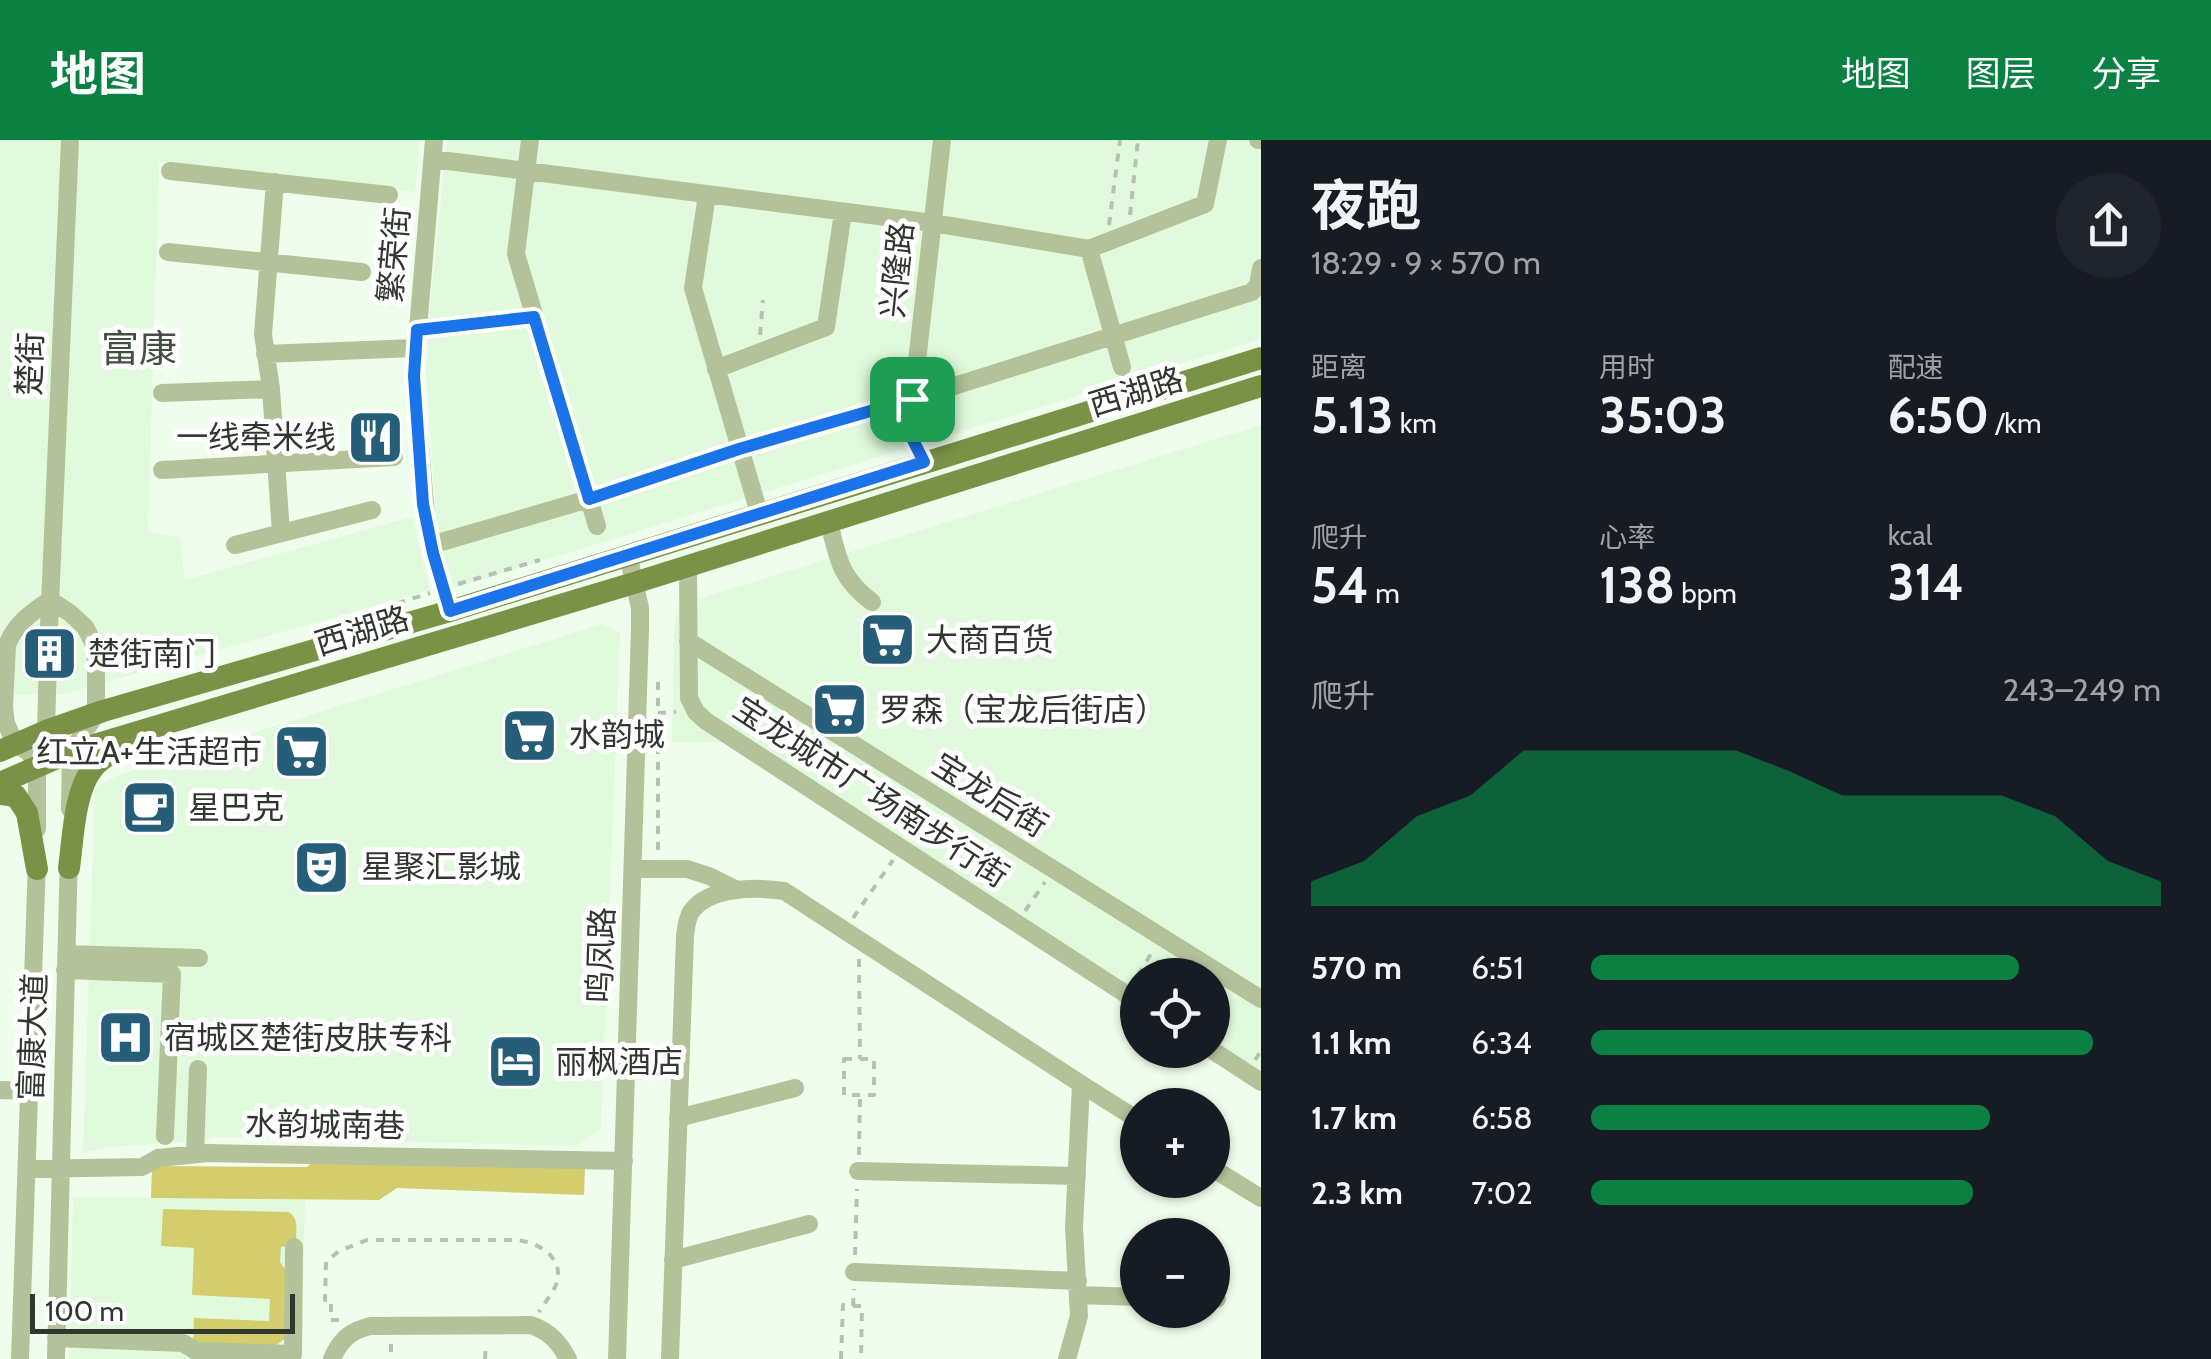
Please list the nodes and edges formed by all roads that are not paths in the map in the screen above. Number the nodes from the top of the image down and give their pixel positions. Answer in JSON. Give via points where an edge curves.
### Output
{"nodes":[{"id":1,"x":70,"y":140,"type":"edge"},
{"id":2,"x":530,"y":140,"type":"edge"},
{"id":3,"x":942,"y":140,"type":"edge"},
{"id":4,"x":1218,"y":140,"type":"edge"},
{"id":5,"x":433,"y":149,"type":"edge"},
{"id":6,"x":170,"y":171,"type":"dead end"},
{"id":7,"x":526,"y":172,"type":"junction"},
{"id":8,"x":275,"y":182,"type":"junction"},
{"id":9,"x":389,"y":194,"type":"dead end"},
{"id":10,"x":706,"y":195,"type":"junction"},
{"id":11,"x":843,"y":212,"type":"junction"},
{"id":12,"x":933,"y":223,"type":"junction"},
{"id":13,"x":1098,"y":245,"type":"junction"},
{"id":14,"x":168,"y":252,"type":"dead end"},
{"id":15,"x":268,"y":262,"type":"junction"},
{"id":16,"x":1261,"y":268,"type":"edge"},
{"id":17,"x":362,"y":272,"type":"dead end"},
{"id":18,"x":534,"y":317,"type":"junction"},
{"id":19,"x":1114,"y":336,"type":"junction"},
{"id":20,"x":416,"y":339,"type":"junction"},
{"id":21,"x":264,"y":354,"type":"junction"},
{"id":22,"x":1261,"y":358,"type":"edge"},
{"id":23,"x":1122,"y":367,"type":"dead end"},
{"id":24,"x":716,"y":369,"type":"junction"},
{"id":25,"x":1261,"y":386,"type":"edge"},
{"id":26,"x":271,"y":389,"type":"junction"},
{"id":27,"x":162,"y":392,"type":"dead end"},
{"id":28,"x":912,"y":399,"type":"junction"},
{"id":29,"x":739,"y":449,"type":"junction"},
{"id":30,"x":394,"y":457,"type":"dead end"},
{"id":31,"x":924,"y":462,"type":"junction"},
{"id":32,"x":276,"y":464,"type":"junction"},
{"id":33,"x":162,"y":470,"type":"dead end"},
{"id":34,"x":589,"y":499,"type":"junction"},
{"id":35,"x":372,"y":510,"type":"dead end"},
{"id":36,"x":759,"y":513,"type":"junction"},
{"id":37,"x":828,"y":522,"type":"junction"},
{"id":38,"x":597,"y":526,"type":"dead end"},
{"id":39,"x":281,"y":533,"type":"junction"},
{"id":40,"x":234,"y":544,"type":"dead end"},
{"id":41,"x":431,"y":545,"type":"junction"},
{"id":42,"x":628,"y":554,"type":"junction"},
{"id":43,"x":688,"y":566,"type":"junction"},
{"id":44,"x":634,"y":583,"type":"junction"},
{"id":45,"x":50,"y":600,"type":"junction"},
{"id":46,"x":872,"y":602,"type":"dead end"},
{"id":47,"x":450,"y":611,"type":"junction"},
{"id":48,"x":688,"y":641,"type":"junction"},
{"id":49,"x":96,"y":714,"type":"junction"},
{"id":50,"x":179,"y":720,"type":"junction"},
{"id":51,"x":46,"y":731,"type":"junction"},
{"id":52,"x":4,"y":732,"type":"edge"},
{"id":53,"x":71,"y":752,"type":"junction"},
{"id":54,"x":38,"y":766,"type":"junction"},
{"id":55,"x":0,"y":784,"type":"edge"},
{"id":56,"x":0,"y":794,"type":"edge"},
{"id":57,"x":69,"y":868,"type":"junction"},
{"id":58,"x":37,"y":869,"type":"junction"},
{"id":59,"x":634,"y":869,"type":"junction"},
{"id":60,"x":735,"y":889,"type":"junction"},
{"id":61,"x":199,"y":958,"type":"dead end"},
{"id":62,"x":66,"y":962,"type":"junction"},
{"id":63,"x":1120,"y":990,"type":"edge"},
{"id":64,"x":1261,"y":999,"type":"edge"},
{"id":65,"x":1230,"y":1062,"type":"edge"},
{"id":66,"x":198,"y":1069,"type":"dead end"},
{"id":67,"x":1261,"y":1082,"type":"edge"},
{"id":68,"x":1081,"y":1084,"type":"junction"},
{"id":69,"x":795,"y":1088,"type":"dead end"},
{"id":70,"x":0,"y":1090,"type":"edge"},
{"id":71,"x":30,"y":1091,"type":"junction"},
{"id":72,"x":1120,"y":1109,"type":"edge"},
{"id":73,"x":678,"y":1118,"type":"junction"},
{"id":74,"x":164,"y":1136,"type":"dead end"},
{"id":75,"x":195,"y":1154,"type":"junction"},
{"id":76,"x":624,"y":1162,"type":"junction"},
{"id":77,"x":59,"y":1168,"type":"junction"},
{"id":78,"x":27,"y":1169,"type":"junction"},
{"id":79,"x":858,"y":1171,"type":"road end"},
{"id":80,"x":1077,"y":1176,"type":"junction"},
{"id":81,"x":1230,"y":1179,"type":"edge"},
{"id":82,"x":1261,"y":1198,"type":"edge"},
{"id":83,"x":809,"y":1224,"type":"dead end"},
{"id":84,"x":294,"y":1247,"type":"dead end"},
{"id":85,"x":673,"y":1260,"type":"junction"},
{"id":86,"x":854,"y":1272,"type":"road end"},
{"id":87,"x":1078,"y":1288,"type":"junction"},
{"id":88,"x":1120,"y":1294,"type":"edge"},
{"id":89,"x":56,"y":1338,"type":"junction"},
{"id":90,"x":109,"y":1350,"type":"edge"},
{"id":91,"x":20,"y":1359,"type":"edge"},
{"id":92,"x":56,"y":1359,"type":"edge"},
{"id":93,"x":332,"y":1359,"type":"edge"},
{"id":94,"x":568,"y":1359,"type":"edge"},
{"id":95,"x":617,"y":1359,"type":"edge"},
{"id":96,"x":670,"y":1359,"type":"edge"},
{"id":97,"x":1067,"y":1359,"type":"edge"}],
"edges":[{"from":1,"to":45,"type":"street","name":"楚街"},
{"from":2,"to":7,"type":"street"},
{"from":3,"to":12,"type":"street","name":"兴隆路"},
{"from":4,"to":13,"type":"street","via":[[1206,204]]},
{"from":5,"to":7,"type":"street"},
{"from":5,"to":20,"type":"street","name":"繁荣街"},
{"from":6,"to":8,"type":"street"},
{"from":7,"to":10,"type":"street"},
{"from":7,"to":18,"type":"street","via":[[516,254]]},
{"from":8,"to":9,"type":"street"},
{"from":8,"to":15,"type":"street"},
{"from":10,"to":11,"type":"street"},
{"from":10,"to":24,"type":"street","via":[[693,288]]},
{"from":11,"to":12,"type":"street"},
{"from":11,"to":24,"type":"street","via":[[826,327]]},
{"from":12,"to":13,"type":"street"},
{"from":12,"to":28,"type":"street","name":"兴隆路"},
{"from":13,"to":19,"type":"street"},
{"from":14,"to":15,"type":"street"},
{"from":15,"to":17,"type":"street"},
{"from":15,"to":21,"type":"street"},
{"from":16,"to":19,"type":"street","via":[[1252,292]]},
{"from":18,"to":20,"type":"street"},
{"from":18,"to":34,"type":"street"},
{"from":19,"to":23,"type":"street"},
{"from":19,"to":28,"type":"street"},
{"from":20,"to":21,"type":"street"},
{"from":20,"to":41,"type":"street","name":"繁荣街","via":[[423,504]]},
{"from":21,"to":26,"type":"street"},
{"from":22,"to":31,"type":"main road","name":"西湖路"},
{"from":24,"to":29,"type":"street"},
{"from":25,"to":37,"type":"main road","name":"西湖路"},
{"from":26,"to":27,"type":"street"},
{"from":26,"to":32,"type":"street"},
{"from":28,"to":29,"type":"street"},
{"from":28,"to":31,"type":"street","name":"兴隆路","via":[[909,432]]},
{"from":29,"to":34,"type":"street"},
{"from":29,"to":36,"type":"street"},
{"from":30,"to":32,"type":"street"},
{"from":31,"to":36,"type":"main road","name":"西湖路"},
{"from":32,"to":33,"type":"street"},
{"from":32,"to":39,"type":"street"},
{"from":34,"to":38,"type":"street"},
{"from":34,"to":41,"type":"street"},
{"from":35,"to":39,"type":"street"},
{"from":36,"to":42,"type":"main road","name":"西湖路"},
{"from":37,"to":43,"type":"main road","name":"西湖路"},
{"from":37,"to":46,"type":"street","via":[[844,575]]},
{"from":39,"to":40,"type":"street"},
{"from":41,"to":47,"type":"street","name":"繁荣街"},
{"from":42,"to":44,"type":"street","name":"鸣凤路"},
{"from":42,"to":47,"type":"main road","name":"西湖路"},
{"from":43,"to":44,"type":"main road","name":"西湖路"},
{"from":43,"to":48,"type":"street","name":"宝龙城市广场南步行街"},
{"from":44,"to":50,"type":"main road","name":"西湖路"},
{"from":44,"to":59,"type":"street","name":"鸣凤路","via":[[640,629]]},
{"from":45,"to":49,"type":"street","via":[[70,612],[93,642]]},
{"from":45,"to":51,"type":"street","name":"楚街"},
{"from":45,"to":52,"type":"street","via":[[7,645]]},
{"from":47,"to":49,"type":"main road","name":"西湖路"},
{"from":48,"to":63,"type":"street","name":"宝龙城市广场南步行街","via":[[689,698],[706,722]]},
{"from":48,"to":64,"type":"street","name":"宝龙后街"},
{"from":49,"to":51,"type":"main road","name":"西湖路"},
{"from":49,"to":53,"type":"street"},
{"from":50,"to":53,"type":"main road","name":"西湖路"},
{"from":50,"to":57,"type":"main road","via":[[94,766],[82,792]]},
{"from":51,"to":52,"type":"main road","name":"西湖路"},
{"from":51,"to":53,"type":"street"},
{"from":52,"to":54,"type":"street"},
{"from":53,"to":54,"type":"main road","name":"西湖路"},
{"from":53,"to":57,"type":"street","name":"富康大道"},
{"from":54,"to":55,"type":"main road","name":"西湖路"},
{"from":54,"to":58,"type":"street","name":"富康大道"},
{"from":56,"to":58,"type":"main road","via":[[16,796],[28,813]]},
{"from":57,"to":62,"type":"street","name":"富康大道"},
{"from":58,"to":71,"type":"street","name":"富康大道"},
{"from":59,"to":60,"type":"street","via":[[687,869]]},
{"from":59,"to":76,"type":"street","name":"鸣凤路"},
{"from":60,"to":68,"type":"street","via":[[784,891]]},
{"from":60,"to":73,"type":"street","via":[[701,902],[690,914]]},
{"from":61,"to":62,"type":"street"},
{"from":62,"to":74,"type":"street","via":[[172,974]]},
{"from":62,"to":77,"type":"street","name":"富康大道"},
{"from":65,"to":67,"type":"street"},
{"from":66,"to":75,"type":"street"},
{"from":68,"to":72,"type":"street"},
{"from":68,"to":80,"type":"street"},
{"from":69,"to":73,"type":"street"},
{"from":70,"to":71,"type":"street"},
{"from":71,"to":78,"type":"street","name":"富康大道"},
{"from":73,"to":85,"type":"street"},
{"from":75,"to":76,"type":"street","name":"水韵城南巷"},
{"from":75,"to":77,"type":"street","name":"水韵城南巷","via":[[142,1167]]},
{"from":76,"to":95,"type":"street","name":"鸣凤路"},
{"from":77,"to":78,"type":"street","name":"水韵城南巷"},
{"from":77,"to":89,"type":"street","name":"富康大道"},
{"from":78,"to":91,"type":"street","name":"富康大道"},
{"from":79,"to":80,"type":"street"},
{"from":80,"to":87,"type":"street"},
{"from":81,"to":82,"type":"street"},
{"from":83,"to":85,"type":"street"},
{"from":84,"to":90,"type":"street","via":[[293,1354],[196,1351],[183,1343]]},
{"from":85,"to":96,"type":"street"},
{"from":86,"to":87,"type":"street"},
{"from":87,"to":88,"type":"street"},
{"from":87,"to":97,"type":"street","via":[[1079,1316]]},
{"from":89,"to":90,"type":"street"},
{"from":89,"to":92,"type":"street","name":"富康大道"},
{"from":93,"to":94,"type":"street","via":[[343,1340],[372,1326],[531,1325],[552,1335]]}]}
